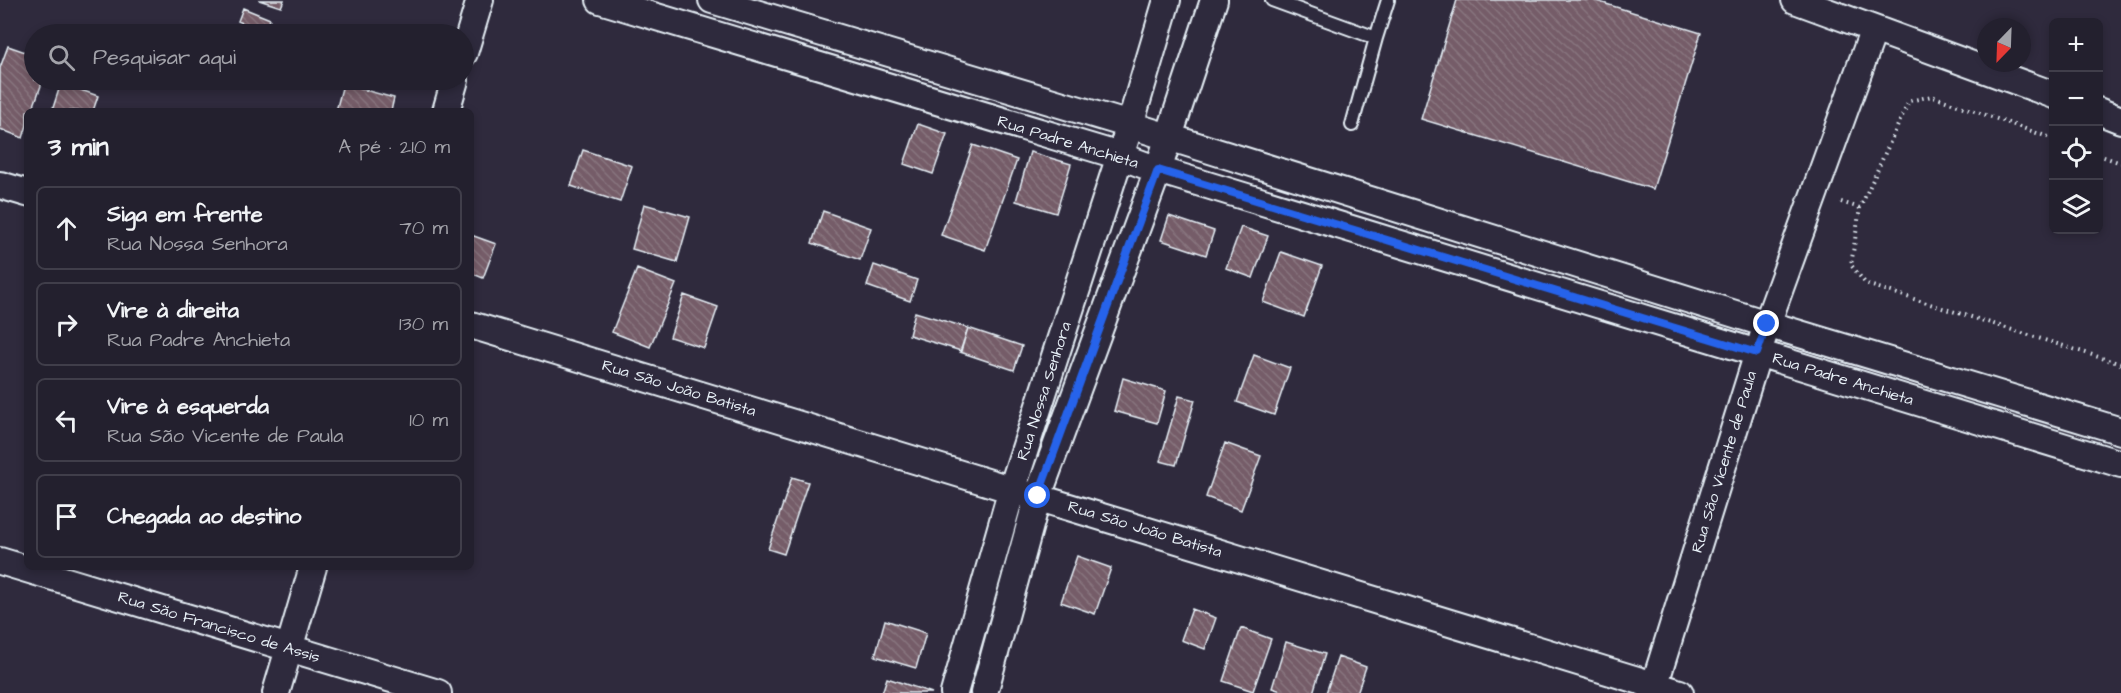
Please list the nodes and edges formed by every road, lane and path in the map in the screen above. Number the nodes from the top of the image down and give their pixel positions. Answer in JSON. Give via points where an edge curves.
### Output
{"nodes":[{"id":1,"x":480,"y":0,"type":"edge"},
{"id":2,"x":600,"y":0,"type":"edge"},
{"id":3,"x":711,"y":0,"type":"edge"},
{"id":4,"x":1167,"y":0,"type":"edge"},
{"id":5,"x":1214,"y":0,"type":"edge"},
{"id":6,"x":1272,"y":0,"type":"edge"},
{"id":7,"x":1388,"y":0,"type":"edge"},
{"id":8,"x":1795,"y":0,"type":"edge"},
{"id":9,"x":473,"y":24,"type":"edge"},
{"id":10,"x":1874,"y":29,"type":"junction"},
{"id":11,"x":1376,"y":38,"type":"junction"},
{"id":12,"x":452,"y":90,"type":"edge"},
{"id":13,"x":2049,"y":93,"type":"edge"},
{"id":14,"x":447,"y":108,"type":"edge"},
{"id":15,"x":2103,"y":113,"type":"edge"},
{"id":16,"x":2121,"y":120,"type":"edge"},
{"id":17,"x":1130,"y":125,"type":"junction"},
{"id":18,"x":1352,"y":126,"type":"dead end"},
{"id":19,"x":1168,"y":137,"type":"junction"},
{"id":20,"x":2049,"y":137,"type":"edge"},
{"id":21,"x":1120,"y":156,"type":"junction"},
{"id":22,"x":2103,"y":157,"type":"edge"},
{"id":23,"x":2121,"y":163,"type":"edge"},
{"id":24,"x":1158,"y":170,"type":"junction"},
{"id":25,"x":0,"y":185,"type":"edge"},
{"id":26,"x":24,"y":192,"type":"edge"},
{"id":27,"x":1767,"y":324,"type":"junction"},
{"id":28,"x":474,"y":326,"type":"edge"},
{"id":29,"x":1757,"y":353,"type":"junction"},
{"id":30,"x":2121,"y":364,"type":"edge"},
{"id":31,"x":2121,"y":431,"type":"edge"},
{"id":32,"x":2121,"y":464,"type":"edge"},
{"id":33,"x":1012,"y":489,"type":"junction"},
{"id":34,"x":1038,"y":496,"type":"junction"},
{"id":35,"x":0,"y":561,"type":"edge"},
{"id":36,"x":24,"y":568,"type":"edge"},
{"id":37,"x":30,"y":570,"type":"edge"},
{"id":38,"x":311,"y":570,"type":"edge"},
{"id":39,"x":290,"y":648,"type":"junction"},
{"id":40,"x":1653,"y":689,"type":"edge"},
{"id":41,"x":276,"y":693,"type":"edge"},
{"id":42,"x":438,"y":693,"type":"edge"},
{"id":43,"x":954,"y":693,"type":"edge"},
{"id":44,"x":984,"y":693,"type":"edge"},
{"id":45,"x":1680,"y":693,"type":"edge"}],
"edges":[{"from":1,"to":9,"type":"street"},
{"from":2,"to":21,"type":"street","name":"Rua Padre Anchieta"},
{"from":3,"to":17,"type":"street","name":"Rua Padre Anchieta"},
{"from":4,"to":17,"type":"street","name":"Rua Nossa Senhora"},
{"from":5,"to":19,"type":"street","name":"Rua Nossa Senhora"},
{"from":6,"to":11,"type":"lane"},
{"from":7,"to":11,"type":"lane"},
{"from":8,"to":10,"type":"street"},
{"from":10,"to":13,"type":"street"},
{"from":10,"to":27,"type":"street","name":"Rua São Vicente de Paula"},
{"from":11,"to":18,"type":"lane"},
{"from":12,"to":14,"type":"street"},
{"from":15,"to":16,"type":"street"},
{"from":17,"to":19,"type":"street","name":"Rua Padre Anchieta"},
{"from":17,"to":21,"type":"street","name":"Rua Nossa Senhora"},
{"from":19,"to":24,"type":"street","name":"Rua Nossa Senhora"},
{"from":19,"to":27,"type":"street","name":"Rua Padre Anchieta"},
{"from":20,"to":30,"type":"path","via":[[1932,96],[1909,101],[1860,208],[1851,266],[1866,284]]},
{"from":21,"to":24,"type":"street","name":"Rua Padre Anchieta"},
{"from":21,"to":33,"type":"street","name":"Rua Nossa Senhora"},
{"from":22,"to":23,"type":"path"},
{"from":24,"to":29,"type":"street","name":"Rua Padre Anchieta"},
{"from":24,"to":34,"type":"street","name":"Rua Nossa Senhora"},
{"from":25,"to":26,"type":"street"},
{"from":27,"to":29,"type":"street","name":"Rua São Vicente de Paula"},
{"from":27,"to":31,"type":"street","name":"Rua Padre Anchieta"},
{"from":28,"to":33,"type":"street","name":"Rua São João Batista"},
{"from":29,"to":32,"type":"street","name":"Rua Padre Anchieta"},
{"from":29,"to":40,"type":"street","name":"Rua São Vicente de Paula"},
{"from":33,"to":34,"type":"street","name":"Rua São João Batista"},
{"from":33,"to":43,"type":"street","name":"Rua Nossa Senhora"},
{"from":34,"to":40,"type":"street","name":"Rua São João Batista"},
{"from":34,"to":44,"type":"street","name":"Rua Nossa Senhora"},
{"from":35,"to":36,"type":"street","name":"Rua São Francisco de Assis"},
{"from":37,"to":39,"type":"street","name":"Rua São Francisco de Assis"},
{"from":38,"to":39,"type":"street"},
{"from":39,"to":41,"type":"street"},
{"from":39,"to":42,"type":"street","name":"Rua São Francisco de Assis"},
{"from":40,"to":45,"type":"street","name":"Rua São João Batista"}]}
